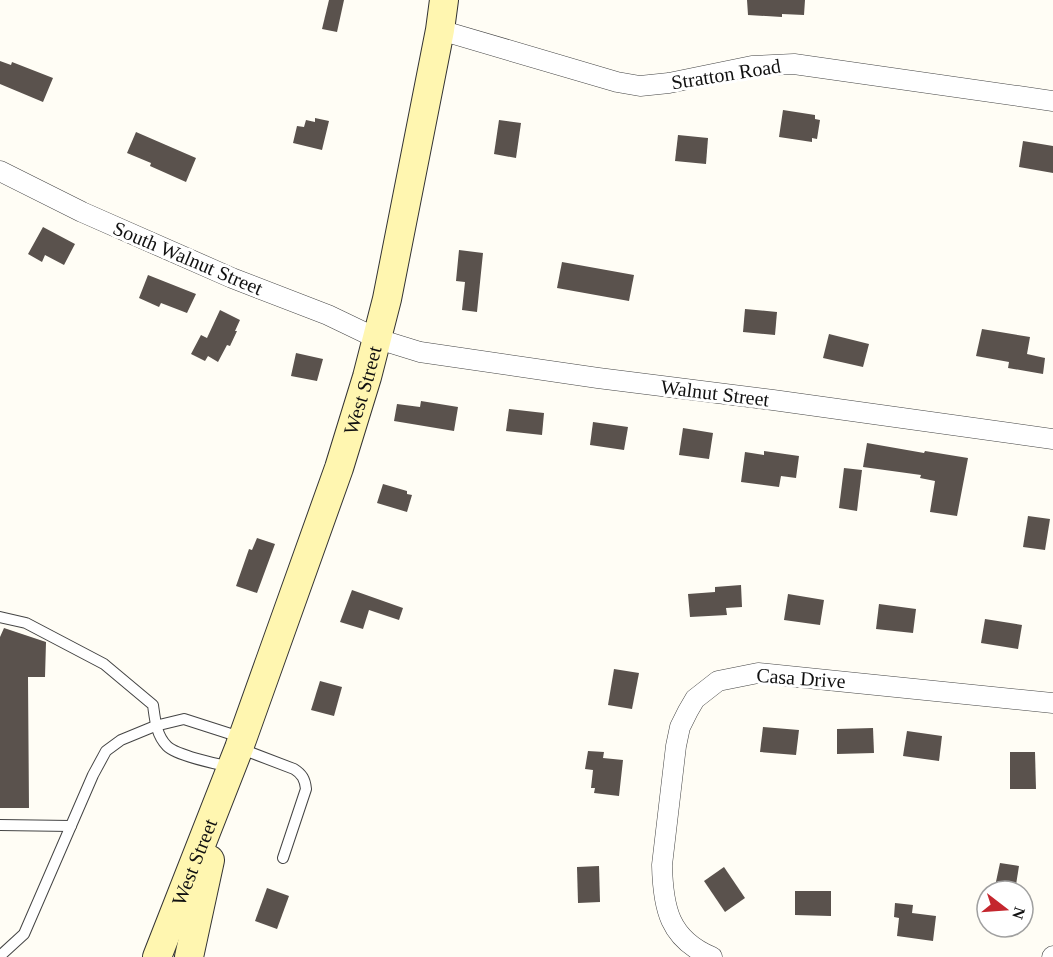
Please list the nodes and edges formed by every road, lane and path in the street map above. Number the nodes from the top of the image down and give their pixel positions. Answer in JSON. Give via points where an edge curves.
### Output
{"nodes":[{"id":1,"x":444,"y":0,"type":"edge"},
{"id":2,"x":440,"y":30,"type":"junction"},
{"id":3,"x":1053,"y":101,"type":"edge"},
{"id":4,"x":0,"y":171,"type":"edge"},
{"id":5,"x":378,"y":339,"type":"junction"},
{"id":6,"x":1053,"y":439,"type":"edge"},
{"id":7,"x":0,"y":617,"type":"edge"},
{"id":8,"x":1053,"y":704,"type":"edge"},
{"id":9,"x":155,"y":726,"type":"junction"},
{"id":10,"x":237,"y":751,"type":"junction"},
{"id":11,"x":0,"y":825,"type":"edge"},
{"id":12,"x":71,"y":826,"type":"junction"},
{"id":13,"x":283,"y":858,"type":"dead end"},
{"id":14,"x":0,"y":956,"type":"edge"},
{"id":15,"x":157,"y":957,"type":"edge"},
{"id":16,"x":189,"y":957,"type":"edge"},
{"id":17,"x":712,"y":957,"type":"edge"}],
"edges":[{"from":1,"to":2,"type":"street","name":"West Street"},
{"from":2,"to":3,"type":"street","name":"Stratton Road","via":[[640,86],[752,66],[794,64]]},
{"from":2,"to":5,"type":"street","name":"West Street"},
{"from":4,"to":5,"type":"street","name":"South Walnut Street","via":[[82,212]]},
{"from":5,"to":6,"type":"street","name":"Walnut Street","via":[[420,352]]},
{"from":5,"to":10,"type":"street","name":"West Street","via":[[339,468]]},
{"from":7,"to":9,"type":"lane","via":[[26,623],[104,664],[153,705]]},
{"from":8,"to":17,"type":"street","name":"Casa Drive","via":[[758,673],[731,677],[706,688],[695,699],[680,727],[663,882],[673,926],[684,939]]},
{"from":9,"to":10,"type":"lane","via":[[184,719]]},
{"from":9,"to":10,"type":"lane","via":[[167,746],[204,762]]},
{"from":9,"to":12,"type":"lane","via":[[106,751]]},
{"from":10,"to":13,"type":"lane","via":[[302,774],[306,789]]},
{"from":10,"to":15,"type":"street","name":"West Street"},
{"from":10,"to":16,"type":"street","name":"West Street"},
{"from":11,"to":12,"type":"lane"},
{"from":12,"to":14,"type":"lane","via":[[24,934]]}]}
